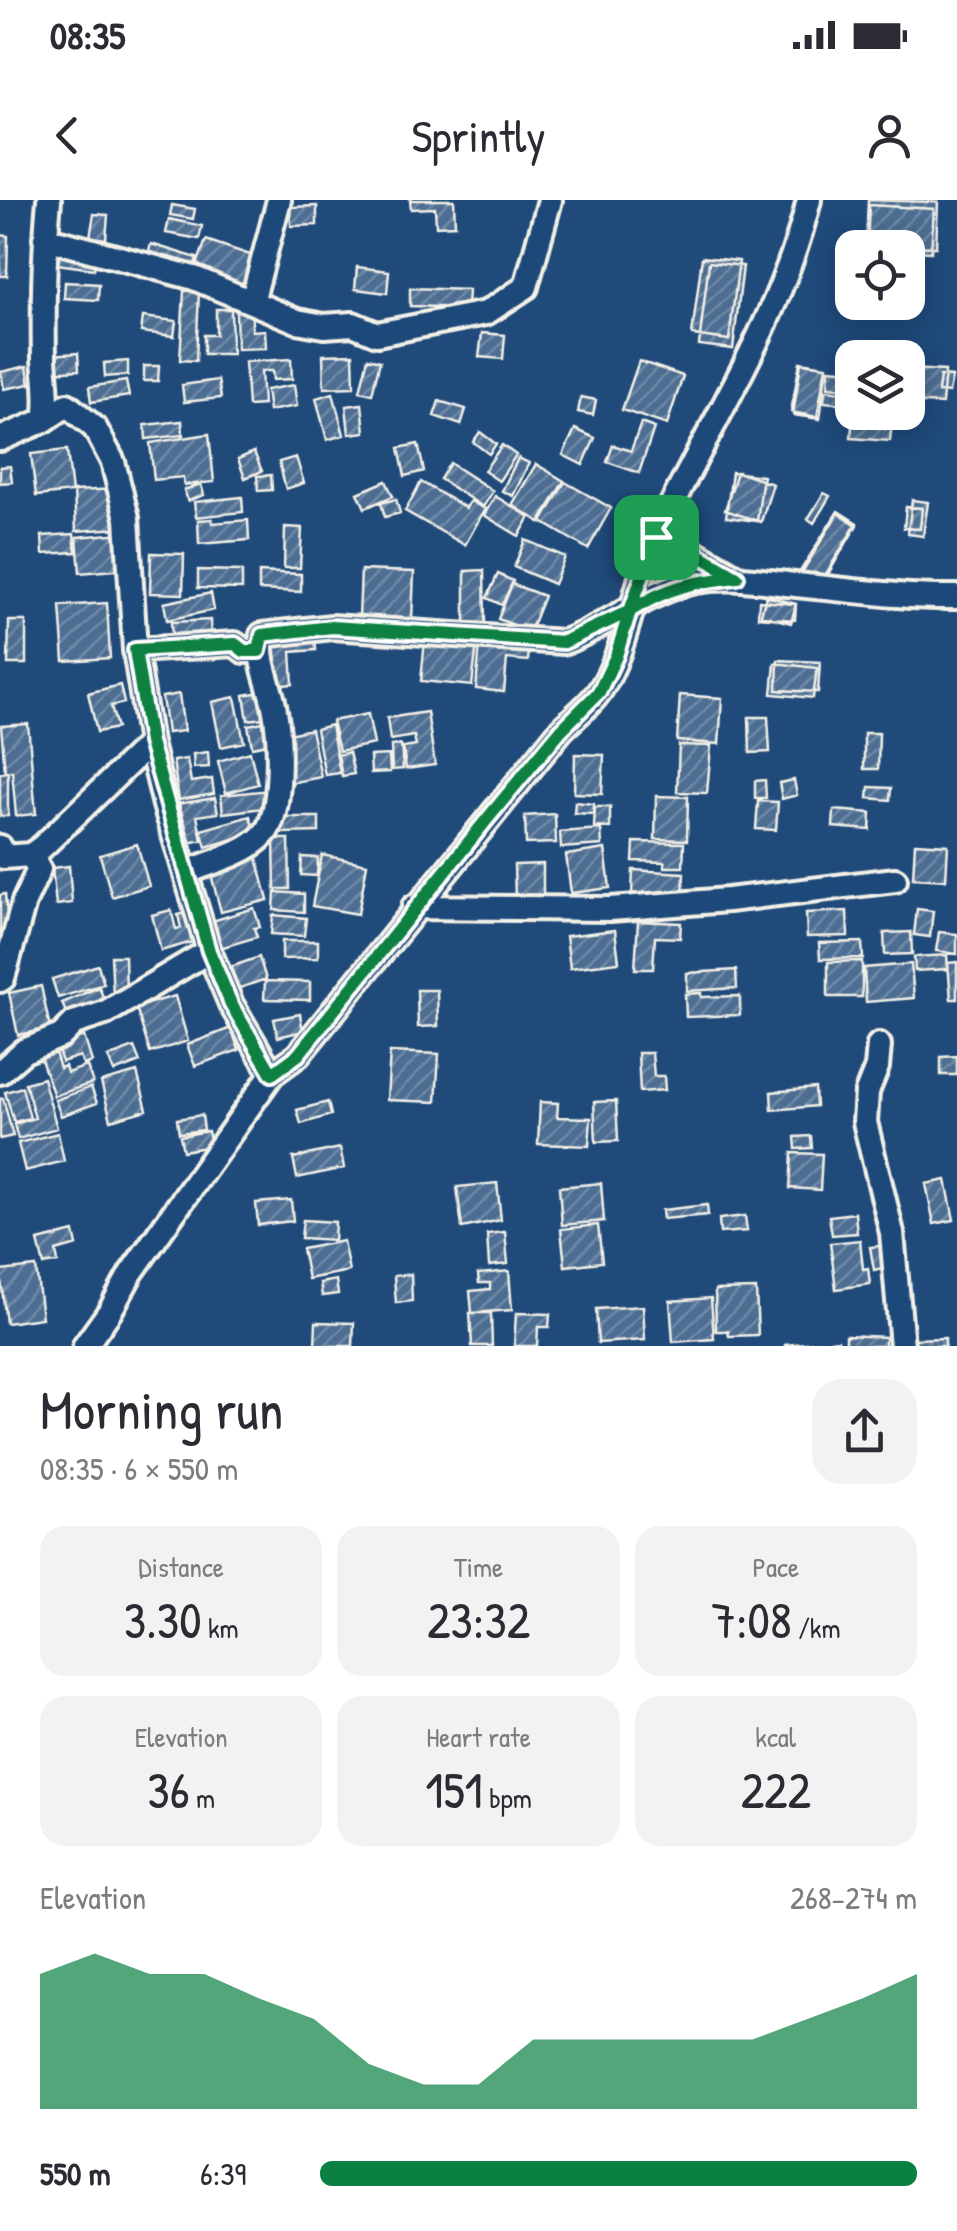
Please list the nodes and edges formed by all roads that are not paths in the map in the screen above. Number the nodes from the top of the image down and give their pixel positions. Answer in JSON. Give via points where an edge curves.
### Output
{"nodes":[{"id":1,"x":49,"y":200,"type":"edge"},
{"id":2,"x":279,"y":200,"type":"edge"},
{"id":3,"x":551,"y":200,"type":"edge"},
{"id":4,"x":809,"y":200,"type":"edge"},
{"id":5,"x":46,"y":238,"type":"junction"},
{"id":6,"x":252,"y":302,"type":"junction"},
{"id":7,"x":45,"y":420,"type":"junction"},
{"id":8,"x":0,"y":439,"type":"edge"},
{"id":9,"x":656,"y":537,"type":"junction"},
{"id":10,"x":737,"y":577,"type":"junction"},
{"id":11,"x":957,"y":597,"type":"edge"},
{"id":12,"x":630,"y":611,"type":"junction"},
{"id":13,"x":135,"y":650,"type":"junction"},
{"id":14,"x":259,"y":651,"type":"junction"},
{"id":15,"x":150,"y":742,"type":"junction"},
{"id":16,"x":0,"y":847,"type":"edge"},
{"id":17,"x":32,"y":855,"type":"junction"},
{"id":18,"x":187,"y":872,"type":"junction"},
{"id":19,"x":895,"y":880,"type":"dead end"},
{"id":20,"x":414,"y":907,"type":"junction"},
{"id":21,"x":6,"y":945,"type":"edge"},
{"id":22,"x":209,"y":951,"type":"junction"},
{"id":23,"x":0,"y":980,"type":"edge"},
{"id":24,"x":878,"y":1045,"type":"dead end"},
{"id":25,"x":0,"y":1072,"type":"edge"},
{"id":26,"x":272,"y":1074,"type":"junction"},
{"id":27,"x":85,"y":1346,"type":"edge"},
{"id":28,"x":902,"y":1346,"type":"edge"}],
"edges":[{"from":1,"to":5,"type":"street"},
{"from":2,"to":6,"type":"street"},
{"from":3,"to":6,"type":"street","via":[[526,286],[486,313],[377,334],[353,324],[296,320]]},
{"from":4,"to":9,"type":"street","via":[[780,292]]},
{"from":5,"to":6,"type":"street","via":[[194,278]]},
{"from":5,"to":7,"type":"street"},
{"from":7,"to":8,"type":"street"},
{"from":7,"to":13,"type":"street","via":[[68,405],[95,428],[113,462],[127,518]]},
{"from":9,"to":10,"type":"street"},
{"from":9,"to":12,"type":"street"},
{"from":10,"to":11,"type":"street","via":[[910,598]]},
{"from":10,"to":12,"type":"street","via":[[659,592]]},
{"from":12,"to":14,"type":"street","via":[[564,642],[332,627],[262,635]]},
{"from":12,"to":20,"type":"street","via":[[599,692]]},
{"from":13,"to":14,"type":"street","via":[[235,644]]},
{"from":13,"to":15,"type":"street"},
{"from":14,"to":18,"type":"street","via":[[276,712],[272,820],[248,847]]},
{"from":15,"to":17,"type":"street"},
{"from":15,"to":18,"type":"street"},
{"from":16,"to":17,"type":"street","via":[[3,857]]},
{"from":17,"to":21,"type":"street","via":[[39,869]]},
{"from":18,"to":22,"type":"street"},
{"from":19,"to":20,"type":"street","via":[[610,909]]},
{"from":20,"to":26,"type":"street","via":[[298,1055]]},
{"from":21,"to":23,"type":"street"},
{"from":22,"to":25,"type":"street","via":[[106,1013],[24,1051]]},
{"from":22,"to":26,"type":"street"},
{"from":24,"to":28,"type":"street","via":[[865,1122],[892,1233]]},
{"from":26,"to":27,"type":"street"}]}
